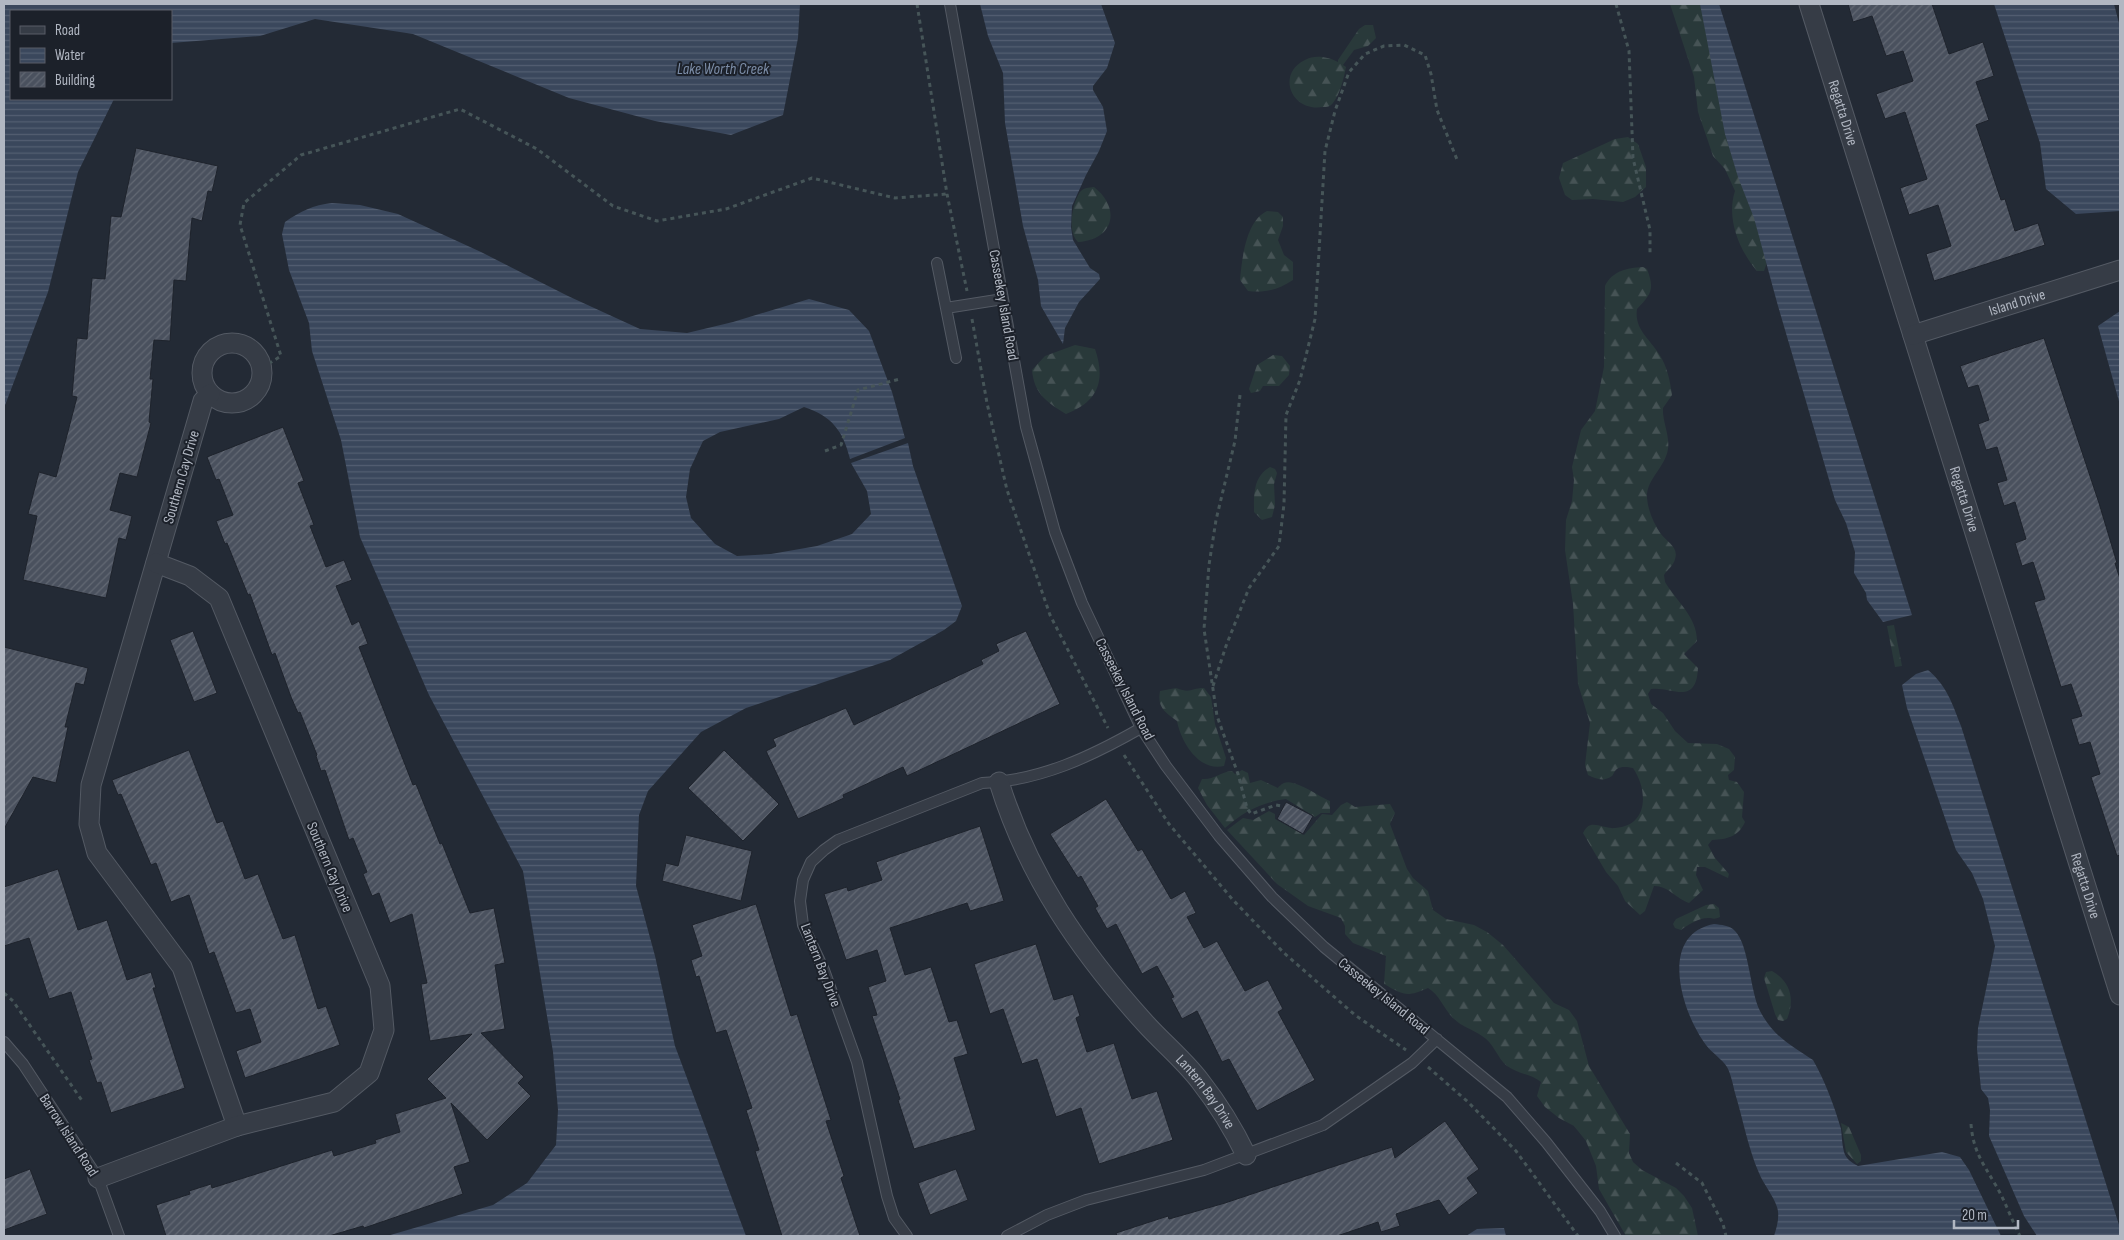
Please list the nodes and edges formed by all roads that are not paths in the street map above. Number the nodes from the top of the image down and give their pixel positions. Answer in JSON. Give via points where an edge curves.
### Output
{"nodes":[{"id":1,"x":950,"y":4,"type":"edge"},
{"id":2,"x":1809,"y":4,"type":"edge"},
{"id":3,"x":937,"y":263,"type":"dead end"},
{"id":4,"x":2120,"y":270,"type":"edge"},
{"id":5,"x":1003,"y":299,"type":"junction"},
{"id":6,"x":946,"y":308,"type":"junction"},
{"id":7,"x":1913,"y":335,"type":"junction"},
{"id":8,"x":956,"y":358,"type":"dead end"},
{"id":9,"x":210,"y":394,"type":"junction"},
{"id":10,"x":156,"y":563,"type":"junction"},
{"id":11,"x":1141,"y":728,"type":"junction"},
{"id":12,"x":1000,"y":782,"type":"junction"},
{"id":13,"x":2120,"y":995,"type":"edge"},
{"id":14,"x":1437,"y":1039,"type":"junction"},
{"id":15,"x":4,"y":1042,"type":"edge"},
{"id":16,"x":238,"y":1126,"type":"junction"},
{"id":17,"x":1246,"y":1155,"type":"junction"},
{"id":18,"x":98,"y":1178,"type":"junction"},
{"id":19,"x":119,"y":1236,"type":"edge"},
{"id":20,"x":907,"y":1236,"type":"edge"},
{"id":21,"x":1007,"y":1236,"type":"edge"},
{"id":22,"x":1615,"y":1236,"type":"edge"}],
"edges":[{"from":1,"to":5,"type":"lane","name":"Casseekey Island Road"},
{"from":2,"to":7,"type":"street","name":"Regatta Drive"},
{"from":3,"to":6,"type":"lane"},
{"from":4,"to":7,"type":"street","name":"Island Drive"},
{"from":5,"to":6,"type":"lane"},
{"from":5,"to":11,"type":"lane","name":"Casseekey Island Road","via":[[1026,427],[1055,532],[1082,603]]},
{"from":6,"to":8,"type":"lane"},
{"from":7,"to":13,"type":"street","name":"Regatta Drive"},
{"from":9,"to":9,"type":"street","via":[[202,375],[207,355],[215,348],[230,343],[245,345],[254,351],[262,368],[262,378],[254,395],[236,404]]},
{"from":9,"to":10,"type":"street","name":"Southern Cay Drive","via":[[203,401]]},
{"from":10,"to":16,"type":"street","name":"Southern Cay Drive","via":[[91,785],[89,824],[97,853],[182,967]]},
{"from":10,"to":16,"type":"street","name":"Southern Cay Drive","via":[[190,576],[219,598],[380,986],[384,1030],[369,1073],[334,1102]]},
{"from":11,"to":12,"type":"lane","name":"Lantern Bay Drive","via":[[1062,768]]},
{"from":11,"to":14,"type":"lane","name":"Casseekey Island Road","via":[[1219,836],[1272,897],[1324,947]]},
{"from":12,"to":17,"type":"street","name":"Lantern Bay Drive","via":[[1032,866],[1061,916],[1145,1024],[1200,1080],[1233,1127]]},
{"from":12,"to":20,"type":"lane","name":"Lantern Bay Drive","via":[[982,782],[838,840],[811,862],[803,880],[800,902],[803,925],[824,970],[857,1062],[887,1196],[894,1218]]},
{"from":14,"to":17,"type":"lane","via":[[1417,1058],[1323,1125]]},
{"from":14,"to":22,"type":"lane","name":"Casseekey Island Road","via":[[1507,1097],[1600,1211]]},
{"from":15,"to":18,"type":"lane","name":"Barrow Island Road"},
{"from":16,"to":18,"type":"street","name":"Southern Cay Drive"},
{"from":17,"to":21,"type":"lane","via":[[1204,1170],[1086,1200],[1047,1215]]},
{"from":18,"to":19,"type":"lane","name":"Barrow Island Road"}]}
